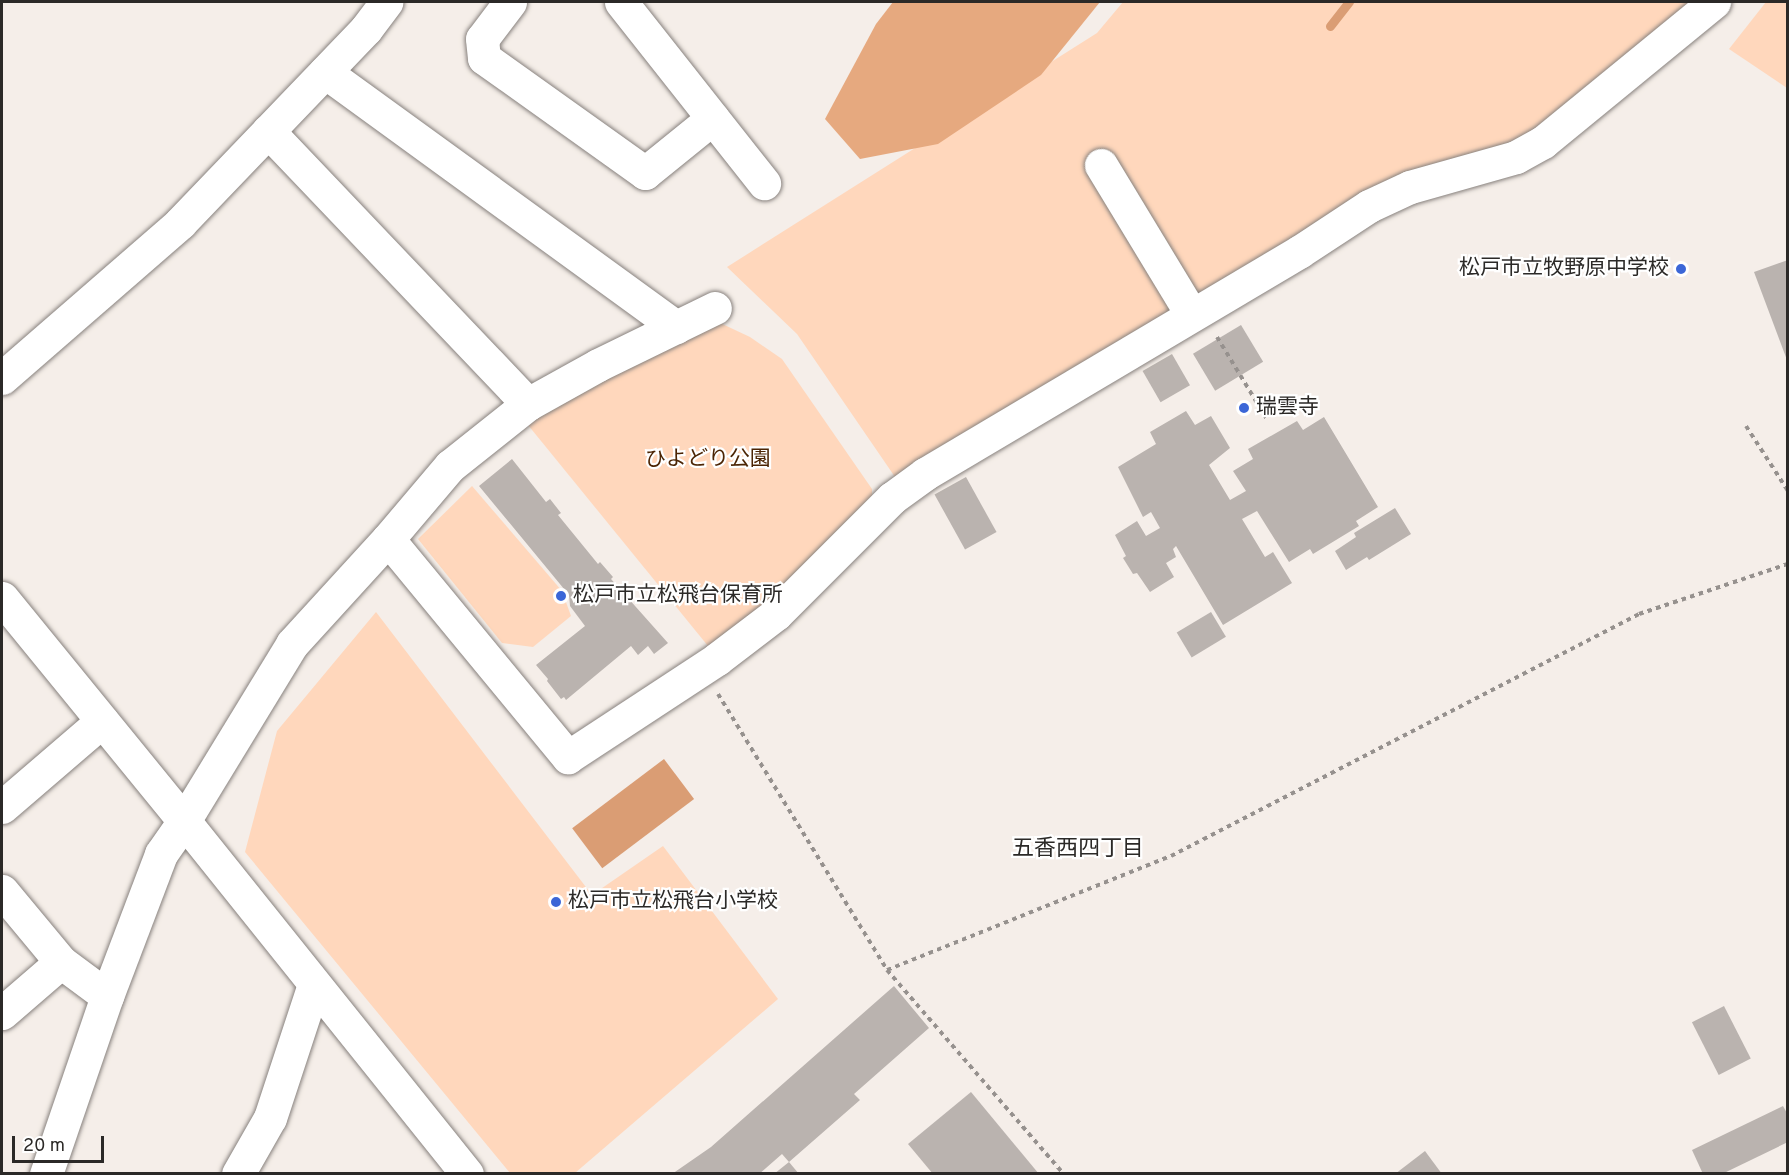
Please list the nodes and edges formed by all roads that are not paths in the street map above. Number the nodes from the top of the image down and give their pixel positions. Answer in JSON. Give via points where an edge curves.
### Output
{"nodes":[{"id":1,"x":386,"y":2,"type":"edge"},
{"id":2,"x":510,"y":2,"type":"edge"},
{"id":3,"x":621,"y":2,"type":"edge"},
{"id":4,"x":1714,"y":2,"type":"edge"},
{"id":5,"x":325,"y":72,"type":"junction"},
{"id":6,"x":713,"y":118,"type":"junction"},
{"id":7,"x":268,"y":131,"type":"junction"},
{"id":8,"x":1101,"y":165,"type":"dead end"},
{"id":9,"x":764,"y":183,"type":"dead end"},
{"id":10,"x":715,"y":308,"type":"dead end"},
{"id":11,"x":1204,"y":325,"type":"junction"},
{"id":12,"x":676,"y":327,"type":"junction"},
{"id":13,"x":2,"y":378,"type":"edge"},
{"id":14,"x":528,"y":404,"type":"junction"},
{"id":15,"x":388,"y":539,"type":"junction"},
{"id":16,"x":2,"y":598,"type":"edge"},
{"id":17,"x":102,"y":722,"type":"junction"},
{"id":18,"x":2,"y":807,"type":"edge"},
{"id":19,"x":184,"y":821,"type":"junction"},
{"id":20,"x":2,"y":891,"type":"edge"},
{"id":21,"x":61,"y":962,"type":"junction"},
{"id":22,"x":314,"y":984,"type":"junction"},
{"id":23,"x":107,"y":996,"type":"junction"},
{"id":24,"x":2,"y":1013,"type":"edge"},
{"id":25,"x":462,"y":1171,"type":"edge"},
{"id":26,"x":46,"y":1173,"type":"edge"},
{"id":27,"x":238,"y":1173,"type":"edge"}],
"edges":[{"from":1,"to":5,"type":"street"},
{"from":2,"to":6,"type":"street","via":[[482,39],[484,58],[645,173]]},
{"from":3,"to":6,"type":"street"},
{"from":4,"to":11,"type":"street","via":[[1543,142],[1515,157],[1410,187],[1369,206],[1299,252]]},
{"from":5,"to":7,"type":"street"},
{"from":5,"to":12,"type":"street"},
{"from":6,"to":9,"type":"street"},
{"from":7,"to":13,"type":"street","via":[[180,223]]},
{"from":7,"to":14,"type":"street"},
{"from":8,"to":11,"type":"street"},
{"from":10,"to":12,"type":"street"},
{"from":11,"to":15,"type":"street","via":[[925,474],[892,498],[776,614],[702,669],[568,758]]},
{"from":12,"to":14,"type":"street","via":[[598,364]]},
{"from":14,"to":15,"type":"street","via":[[450,466]]},
{"from":15,"to":19,"type":"street","via":[[292,644]]},
{"from":16,"to":17,"type":"street"},
{"from":17,"to":18,"type":"street"},
{"from":17,"to":19,"type":"street"},
{"from":19,"to":22,"type":"street"},
{"from":19,"to":23,"type":"street","via":[[161,854]]},
{"from":20,"to":21,"type":"street"},
{"from":21,"to":23,"type":"street"},
{"from":21,"to":24,"type":"street"},
{"from":22,"to":25,"type":"street"},
{"from":22,"to":27,"type":"street","via":[[270,1118]]},
{"from":23,"to":26,"type":"street"}]}
